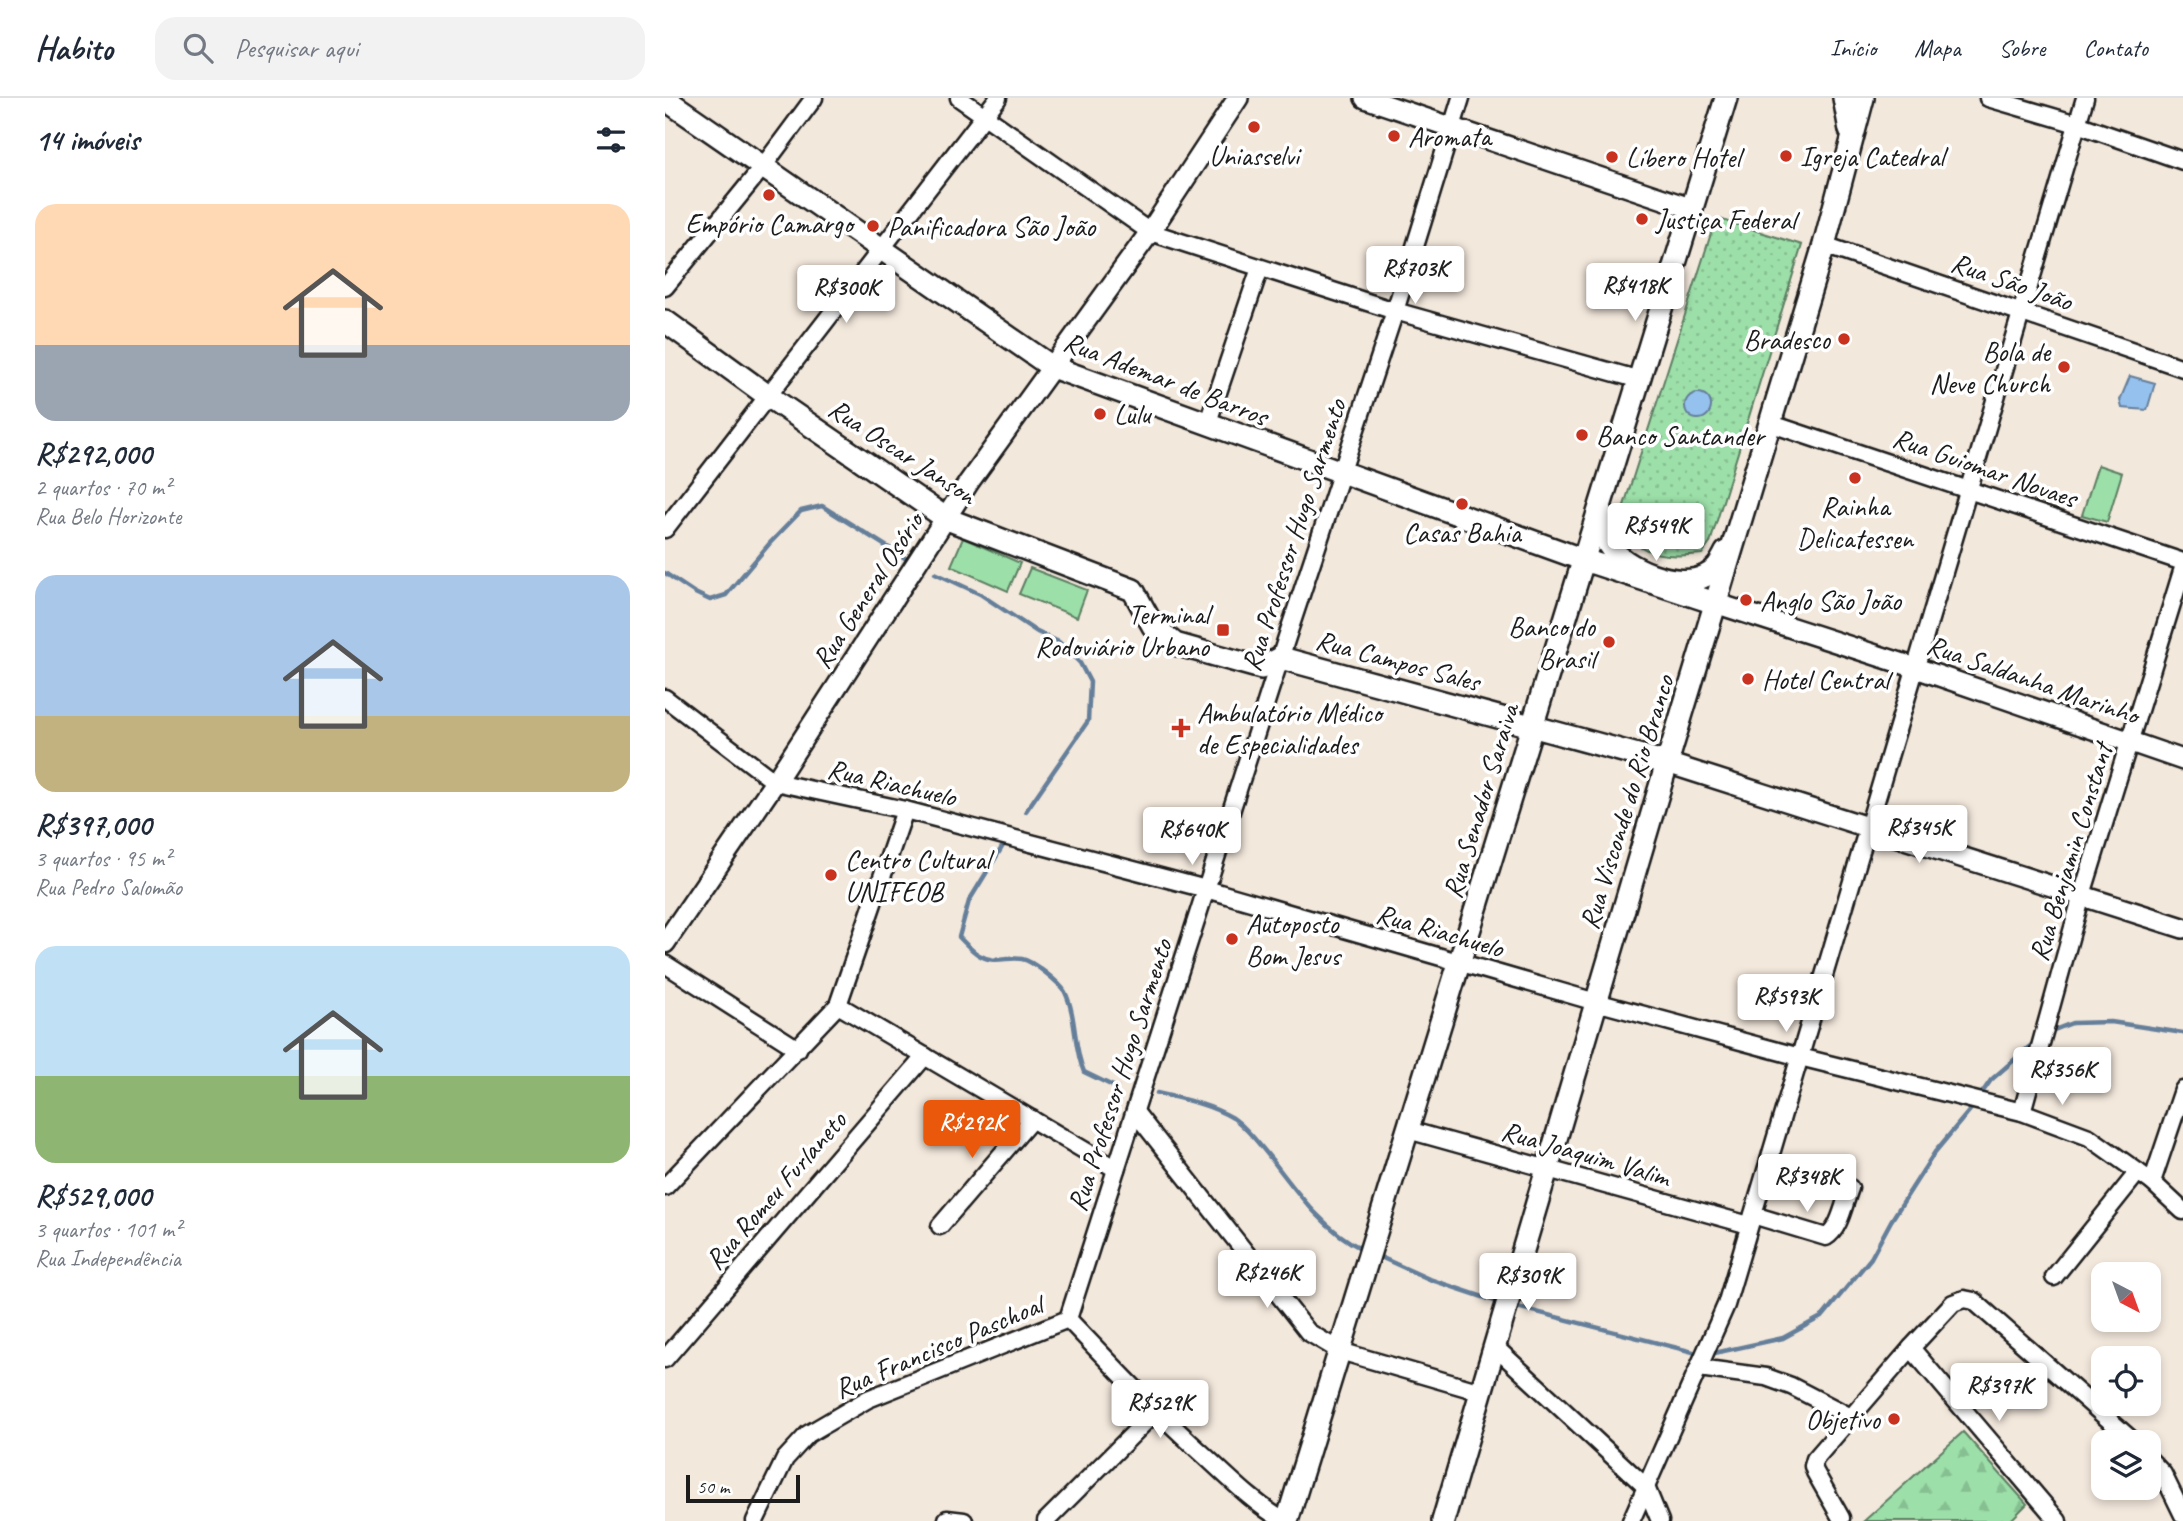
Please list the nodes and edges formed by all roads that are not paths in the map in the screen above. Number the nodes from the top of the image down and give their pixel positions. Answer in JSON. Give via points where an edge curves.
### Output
{"nodes":[{"id":1,"x":814,"y":98,"type":"edge"},
{"id":2,"x":959,"y":98,"type":"edge"},
{"id":3,"x":998,"y":98,"type":"edge"},
{"id":4,"x":1238,"y":98,"type":"edge"},
{"id":5,"x":1365,"y":98,"type":"edge"},
{"id":6,"x":1461,"y":98,"type":"edge"},
{"id":7,"x":1726,"y":98,"type":"edge"},
{"id":8,"x":1844,"y":98,"type":"edge"},
{"id":9,"x":1863,"y":98,"type":"edge"},
{"id":10,"x":1988,"y":98,"type":"edge"},
{"id":11,"x":2085,"y":98,"type":"edge"},
{"id":12,"x":665,"y":99,"type":"edge"},
{"id":13,"x":985,"y":116,"type":"junction"},
{"id":14,"x":2077,"y":124,"type":"junction"},
{"id":15,"x":1452,"y":128,"type":"junction"},
{"id":16,"x":1851,"y":139,"type":"junction"},
{"id":17,"x":2183,"y":161,"type":"edge"},
{"id":18,"x":762,"y":168,"type":"junction"},
{"id":19,"x":1693,"y":209,"type":"junction"},
{"id":20,"x":1150,"y":232,"type":"junction"},
{"id":21,"x":1824,"y":244,"type":"junction"},
{"id":22,"x":881,"y":250,"type":"junction"},
{"id":23,"x":1260,"y":268,"type":"junction"},
{"id":24,"x":665,"y":287,"type":"edge"},
{"id":25,"x":1395,"y":311,"type":"junction"},
{"id":26,"x":2022,"y":311,"type":"junction"},
{"id":27,"x":665,"y":321,"type":"edge"},
{"id":28,"x":1052,"y":367,"type":"junction"},
{"id":29,"x":2183,"y":369,"type":"edge"},
{"id":30,"x":1640,"y":380,"type":"junction"},
{"id":31,"x":768,"y":396,"type":"junction"},
{"id":32,"x":1769,"y":423,"type":"junction"},
{"id":33,"x":1207,"y":425,"type":"junction"},
{"id":34,"x":1341,"y":473,"type":"junction"},
{"id":35,"x":1969,"y":489,"type":"junction"},
{"id":36,"x":1602,"y":503,"type":"junction"},
{"id":37,"x":947,"y":519,"type":"junction"},
{"id":38,"x":665,"y":530,"type":"edge"},
{"id":39,"x":1734,"y":541,"type":"junction"},
{"id":40,"x":1584,"y":560,"type":"junction"},
{"id":41,"x":2183,"y":562,"type":"edge"},
{"id":42,"x":2183,"y":568,"type":"edge"},
{"id":43,"x":1715,"y":603,"type":"junction"},
{"id":44,"x":1281,"y":658,"type":"junction"},
{"id":45,"x":1916,"y":668,"type":"junction"},
{"id":46,"x":665,"y":698,"type":"edge"},
{"id":47,"x":1533,"y":725,"type":"junction"},
{"id":48,"x":2131,"y":742,"type":"junction"},
{"id":49,"x":2183,"y":760,"type":"edge"},
{"id":50,"x":1667,"y":763,"type":"junction"},
{"id":51,"x":775,"y":782,"type":"junction"},
{"id":52,"x":905,"y":810,"type":"junction"},
{"id":53,"x":1868,"y":828,"type":"junction"},
{"id":54,"x":1206,"y":889,"type":"junction"},
{"id":55,"x":2082,"y":895,"type":"junction"},
{"id":56,"x":2183,"y":928,"type":"edge"},
{"id":57,"x":665,"y":943,"type":"edge"},
{"id":58,"x":665,"y":964,"type":"edge"},
{"id":59,"x":1459,"y":964,"type":"junction"},
{"id":60,"x":1596,"y":1002,"type":"junction"},
{"id":61,"x":838,"y":1005,"type":"junction"},
{"id":62,"x":798,"y":1049,"type":"junction"},
{"id":63,"x":925,"y":1056,"type":"junction"},
{"id":64,"x":1800,"y":1057,"type":"junction"},
{"id":65,"x":2183,"y":1090,"type":"edge"},
{"id":66,"x":1135,"y":1112,"type":"junction"},
{"id":67,"x":2022,"y":1112,"type":"junction"},
{"id":68,"x":1032,"y":1119,"type":"junction"},
{"id":69,"x":1408,"y":1130,"type":"junction"},
{"id":70,"x":1116,"y":1169,"type":"junction"},
{"id":71,"x":1546,"y":1170,"type":"junction"},
{"id":72,"x":2145,"y":1177,"type":"junction"},
{"id":73,"x":665,"y":1187,"type":"edge"},
{"id":74,"x":1850,"y":1188,"type":"dead end"},
{"id":75,"x":2183,"y":1211,"type":"edge"},
{"id":76,"x":1751,"y":1220,"type":"junction"},
{"id":77,"x":940,"y":1226,"type":"dead end"},
{"id":78,"x":2054,"y":1277,"type":"dead end"},
{"id":79,"x":1068,"y":1319,"type":"junction"},
{"id":80,"x":1495,"y":1346,"type":"junction"},
{"id":81,"x":1911,"y":1348,"type":"junction"},
{"id":82,"x":1340,"y":1351,"type":"junction"},
{"id":83,"x":1703,"y":1358,"type":"junction"},
{"id":84,"x":665,"y":1359,"type":"edge"},
{"id":85,"x":1481,"y":1392,"type":"junction"},
{"id":86,"x":1156,"y":1411,"type":"junction"},
{"id":87,"x":1851,"y":1417,"type":"junction"},
{"id":88,"x":2120,"y":1430,"type":"edge"},
{"id":89,"x":2161,"y":1472,"type":"edge"},
{"id":90,"x":1646,"y":1488,"type":"junction"},
{"id":91,"x":2183,"y":1516,"type":"edge"},
{"id":92,"x":1841,"y":1518,"type":"dead end"},
{"id":93,"x":755,"y":1521,"type":"edge"},
{"id":94,"x":1046,"y":1521,"type":"edge"},
{"id":95,"x":1286,"y":1521,"type":"edge"},
{"id":96,"x":1443,"y":1521,"type":"edge"},
{"id":97,"x":1631,"y":1521,"type":"edge"},
{"id":98,"x":1660,"y":1521,"type":"edge"},
{"id":99,"x":2058,"y":1521,"type":"edge"},
{"id":100,"x":2172,"y":1521,"type":"edge"}],
"edges":[{"from":1,"to":18,"type":"street"},
{"from":2,"to":13,"type":"street"},
{"from":3,"to":13,"type":"street"},
{"from":4,"to":20,"type":"street","name":"Rua General Osório"},
{"from":5,"to":15,"type":"street"},
{"from":6,"to":15,"type":"street","name":"Rua Professor Hugo Sarmento"},
{"from":7,"to":19,"type":"main road","name":"Rua Senador Saraiva"},
{"from":8,"to":16,"type":"main road"},
{"from":9,"to":16,"type":"main road","name":"Rua Visconde do Rio Branco"},
{"from":10,"to":14,"type":"street"},
{"from":11,"to":14,"type":"street"},
{"from":12,"to":18,"type":"main road","name":"Rua Ademar de Barros"},
{"from":13,"to":20,"type":"street"},
{"from":13,"to":22,"type":"street"},
{"from":14,"to":17,"type":"street"},
{"from":14,"to":26,"type":"street"},
{"from":15,"to":19,"type":"street"},
{"from":15,"to":25,"type":"street","name":"Rua Professor Hugo Sarmento"},
{"from":16,"to":21,"type":"main road","name":"Rua Visconde do Rio Branco"},
{"from":18,"to":22,"type":"main road","name":"Rua Ademar de Barros"},
{"from":18,"to":24,"type":"street"},
{"from":19,"to":30,"type":"main road","name":"Rua Senador Saraiva"},
{"from":20,"to":23,"type":"street"},
{"from":20,"to":28,"type":"street","name":"Rua General Osório"},
{"from":21,"to":26,"type":"street","name":"Rua São João"},
{"from":21,"to":32,"type":"main road","name":"Rua Visconde do Rio Branco"},
{"from":22,"to":28,"type":"main road","name":"Rua Ademar de Barros"},
{"from":22,"to":31,"type":"street"},
{"from":23,"to":25,"type":"street"},
{"from":23,"to":33,"type":"street"},
{"from":25,"to":30,"type":"street"},
{"from":25,"to":34,"type":"street","name":"Rua Professor Hugo Sarmento"},
{"from":26,"to":29,"type":"street","name":"Rua São João"},
{"from":26,"to":35,"type":"street"},
{"from":27,"to":31,"type":"main road","name":"Rua Oscar Janson"},
{"from":28,"to":33,"type":"main road","name":"Rua Ademar de Barros"},
{"from":28,"to":37,"type":"street","name":"Rua General Osório"},
{"from":30,"to":36,"type":"main road","name":"Rua Senador Saraiva"},
{"from":31,"to":37,"type":"main road","name":"Rua Oscar Janson"},
{"from":31,"to":38,"type":"street"},
{"from":32,"to":35,"type":"street","name":"Rua Guiomar Novaes"},
{"from":32,"to":39,"type":"main road","name":"Rua Visconde do Rio Branco"},
{"from":33,"to":34,"type":"main road","name":"Rua Ademar de Barros"},
{"from":34,"to":40,"type":"main road","name":"Rua Ademar de Barros"},
{"from":34,"to":44,"type":"street","name":"Rua Professor Hugo Sarmento"},
{"from":35,"to":41,"type":"street","name":"Rua Guiomar Novaes"},
{"from":35,"to":45,"type":"street"},
{"from":36,"to":39,"type":"main road","via":[[1609,544],[1644,572],[1678,580],[1705,577],[1717,568]]},
{"from":36,"to":40,"type":"main road","name":"Rua Senador Saraiva"},
{"from":37,"to":44,"type":"main road","name":"Rua Oscar Janson","via":[[1133,590],[1153,626],[1175,644],[1261,668]]},
{"from":37,"to":51,"type":"street","name":"Rua General Osório"},
{"from":39,"to":43,"type":"main road","name":"Rua Visconde do Rio Branco"},
{"from":40,"to":43,"type":"main road","name":"Rua Saldanha Marinho"},
{"from":40,"to":47,"type":"main road","name":"Rua Senador Saraiva"},
{"from":42,"to":48,"type":"street","name":"Rua Benjamin Constant"},
{"from":43,"to":45,"type":"street","name":"Rua Saldanha Marinho"},
{"from":43,"to":50,"type":"main road","name":"Rua Visconde do Rio Branco"},
{"from":44,"to":47,"type":"main road","name":"Rua Campos Sales"},
{"from":44,"to":54,"type":"street","name":"Rua Professor Hugo Sarmento"},
{"from":45,"to":48,"type":"street","name":"Rua Saldanha Marinho"},
{"from":45,"to":53,"type":"street"},
{"from":46,"to":51,"type":"street"},
{"from":47,"to":50,"type":"main road","name":"Rua Campos Sales"},
{"from":47,"to":59,"type":"main road","name":"Rua Senador Saraiva"},
{"from":48,"to":49,"type":"street","name":"Rua Saldanha Marinho"},
{"from":48,"to":55,"type":"street","name":"Rua Benjamin Constant"},
{"from":50,"to":53,"type":"street","name":"Rua Campos Sales"},
{"from":50,"to":60,"type":"main road","name":"Rua Visconde do Rio Branco"},
{"from":51,"to":52,"type":"street","name":"Rua Riachuelo"},
{"from":51,"to":57,"type":"street","name":"Rua General Osório"},
{"from":52,"to":54,"type":"street","name":"Rua Riachuelo"},
{"from":52,"to":61,"type":"street"},
{"from":53,"to":55,"type":"street","name":"Rua Campos Sales"},
{"from":53,"to":64,"type":"street"},
{"from":54,"to":59,"type":"street","name":"Rua Riachuelo"},
{"from":54,"to":66,"type":"street","name":"Rua Professor Hugo Sarmento"},
{"from":55,"to":56,"type":"street","name":"Rua Campos Sales"},
{"from":55,"to":67,"type":"street","name":"Rua Benjamin Constant"},
{"from":58,"to":62,"type":"street"},
{"from":59,"to":60,"type":"street","name":"Rua Riachuelo"},
{"from":59,"to":69,"type":"main road","name":"Rua Senador Saraiva"},
{"from":60,"to":64,"type":"street","name":"Rua Riachuelo"},
{"from":60,"to":71,"type":"main road","name":"Rua Visconde do Rio Branco"},
{"from":61,"to":62,"type":"street"},
{"from":61,"to":63,"type":"street"},
{"from":62,"to":73,"type":"street"},
{"from":63,"to":68,"type":"street"},
{"from":63,"to":84,"type":"street","name":"Rua Romeu Furlaneto"},
{"from":64,"to":67,"type":"street","name":"Rua Riachuelo"},
{"from":64,"to":76,"type":"street"},
{"from":65,"to":72,"type":"street"},
{"from":66,"to":70,"type":"street","name":"Rua Professor Hugo Sarmento"},
{"from":66,"to":82,"type":"street","via":[[1307,1332]]},
{"from":67,"to":72,"type":"street","name":"Rua Riachuelo","via":[[2089,1137]]},
{"from":68,"to":70,"type":"street"},
{"from":68,"to":77,"type":"street"},
{"from":69,"to":71,"type":"street","name":"Rua Joaquim Valim"},
{"from":69,"to":82,"type":"main road","name":"Rua Senador Saraiva"},
{"from":70,"to":79,"type":"street","name":"Rua Professor Hugo Sarmento"},
{"from":71,"to":76,"type":"street","name":"Rua Joaquim Valim"},
{"from":71,"to":80,"type":"main road","name":"Rua Visconde do Rio Branco"},
{"from":72,"to":75,"type":"street","name":"Rua Riachuelo"},
{"from":72,"to":78,"type":"street"},
{"from":74,"to":76,"type":"street","name":"Rua Joaquim Valim","via":[[1836,1228],[1826,1237]]},
{"from":76,"to":83,"type":"street","via":[[1726,1305]]},
{"from":79,"to":86,"type":"street"},
{"from":79,"to":93,"type":"street","name":"Rua Francisco Paschoal","via":[[868,1399],[808,1434],[785,1459]]},
{"from":80,"to":85,"type":"main road","name":"Rua Visconde do Rio Branco"},
{"from":80,"to":90,"type":"street"},
{"from":81,"to":87,"type":"street"},
{"from":81,"to":88,"type":"street","via":[[1953,1303],[1974,1301]]},
{"from":81,"to":99,"type":"street"},
{"from":82,"to":85,"type":"street"},
{"from":82,"to":95,"type":"main road","name":"Rua Senador Saraiva"},
{"from":83,"to":87,"type":"street","via":[[1791,1386]]},
{"from":83,"to":90,"type":"street"},
{"from":85,"to":96,"type":"main road","name":"Rua Visconde do Rio Branco"},
{"from":86,"to":94,"type":"street"},
{"from":86,"to":95,"type":"street","via":[[1246,1494]]},
{"from":87,"to":92,"type":"street","via":[[1813,1466]]},
{"from":89,"to":91,"type":"street"},
{"from":90,"to":97,"type":"street"},
{"from":90,"to":98,"type":"street"},
{"from":91,"to":100,"type":"street"}]}
